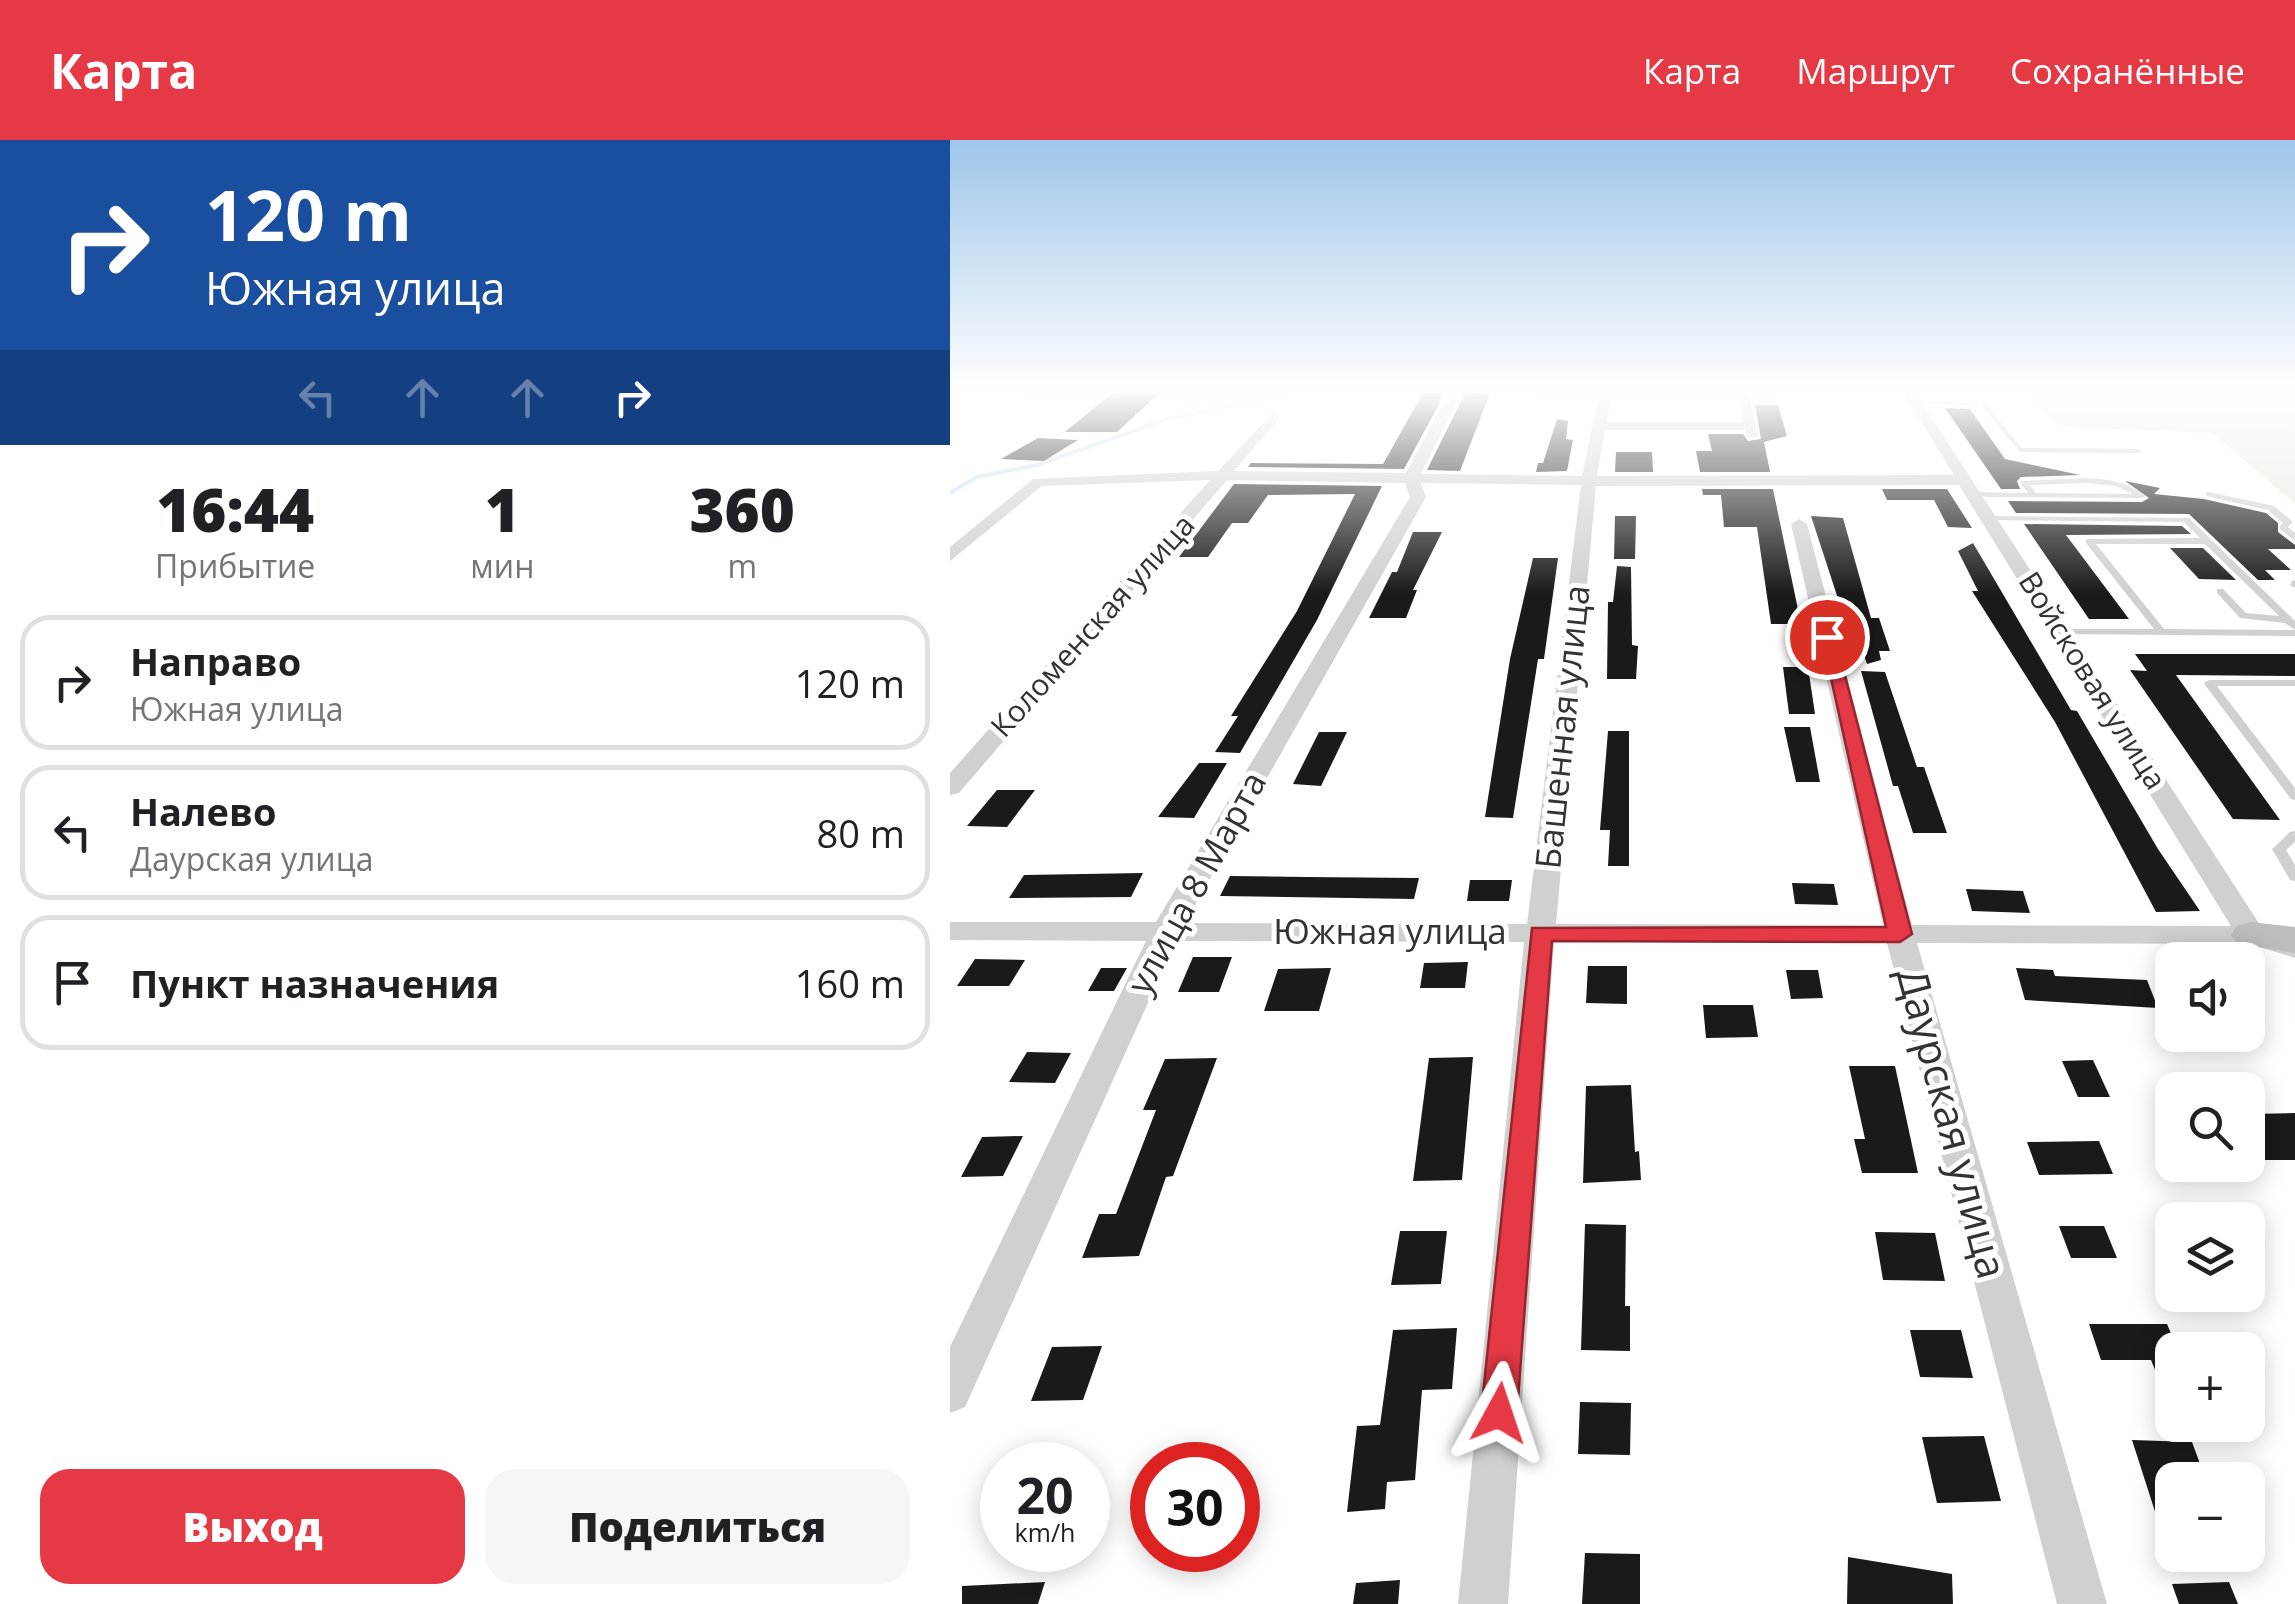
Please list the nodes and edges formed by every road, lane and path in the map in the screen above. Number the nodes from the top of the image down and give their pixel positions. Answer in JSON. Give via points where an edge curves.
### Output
{"nodes":[{"id":1,"x":1241,"y":457,"type":"edge"},
{"id":2,"x":1422,"y":457,"type":"edge"},
{"id":3,"x":1593,"y":457,"type":"edge"},
{"id":4,"x":1951,"y":457,"type":"edge"},
{"id":5,"x":1226,"y":476,"type":"junction"},
{"id":6,"x":1411,"y":478,"type":"junction"},
{"id":7,"x":1589,"y":481,"type":"junction"},
{"id":8,"x":1971,"y":487,"type":"junction"},
{"id":9,"x":2209,"y":494,"type":"dead end"},
{"id":10,"x":2034,"y":495,"type":"junction"},
{"id":11,"x":1990,"y":518,"type":"junction"},
{"id":12,"x":2291,"y":523,"type":"edge"},
{"id":13,"x":1799,"y":524,"type":"dead end"},
{"id":14,"x":2295,"y":538,"type":"edge"},
{"id":15,"x":2208,"y":541,"type":"junction"},
{"id":16,"x":950,"y":556,"type":"edge"},
{"id":17,"x":2256,"y":616,"type":"dead end"},
{"id":18,"x":2294,"y":628,"type":"edge"},
{"id":19,"x":2063,"y":632,"type":"junction"},
{"id":20,"x":2162,"y":633,"type":"junction"},
{"id":21,"x":2295,"y":683,"type":"edge"},
{"id":22,"x":950,"y":788,"type":"edge"},
{"id":23,"x":2295,"y":796,"type":"edge"},
{"id":24,"x":2295,"y":835,"type":"edge"},
{"id":25,"x":2295,"y":877,"type":"edge"},
{"id":26,"x":1166,"y":930,"type":"junction"},
{"id":27,"x":950,"y":931,"type":"edge"},
{"id":28,"x":1541,"y":933,"type":"junction"},
{"id":29,"x":1900,"y":934,"type":"junction"},
{"id":30,"x":2250,"y":935,"type":"junction"},
{"id":31,"x":2295,"y":940,"type":"edge"},
{"id":32,"x":2295,"y":948,"type":"edge"},
{"id":33,"x":950,"y":1393,"type":"edge"},
{"id":34,"x":1483,"y":1604,"type":"edge"},
{"id":35,"x":2082,"y":1604,"type":"edge"}],
"edges":[{"from":1,"to":5,"type":"street","name":"Коломенская улица"},
{"from":2,"to":6,"type":"street","name":"улица 8 Марта"},
{"from":3,"to":7,"type":"street","name":"Башенная улица"},
{"from":4,"to":8,"type":"street","name":"Войсковая улица"},
{"from":5,"to":6,"type":"street"},
{"from":5,"to":16,"type":"street","via":[[1038,482]]},
{"from":5,"to":22,"type":"street","name":"Коломенская улица"},
{"from":6,"to":7,"type":"street"},
{"from":6,"to":26,"type":"street","name":"улица 8 Марта","via":[[1418,497]]},
{"from":7,"to":8,"type":"street"},
{"from":7,"to":28,"type":"street","name":"Башенная улица"},
{"from":8,"to":10,"type":"lane"},
{"from":8,"to":11,"type":"street","name":"Войсковая улица"},
{"from":9,"to":12,"type":"lane","via":[[2271,508]]},
{"from":10,"to":10,"type":"lane","via":[[2088,495],[2142,496],[2135,488],[2102,483],[2024,482]]},
{"from":11,"to":15,"type":"lane","via":[[2186,520]]},
{"from":11,"to":19,"type":"street","name":"Войсковая улица"},
{"from":12,"to":14,"type":"lane","via":[[2283,528]]},
{"from":13,"to":29,"type":"street","name":"Даурская улица"},
{"from":15,"to":18,"type":"lane"},
{"from":15,"to":20,"type":"lane","via":[[2089,541]]},
{"from":17,"to":18,"type":"lane"},
{"from":18,"to":20,"type":"lane"},
{"from":19,"to":20,"type":"lane"},
{"from":19,"to":30,"type":"street","name":"Войсковая улица"},
{"from":21,"to":23,"type":"lane","via":[[2209,683]]},
{"from":24,"to":25,"type":"lane","via":[[2279,850]]},
{"from":26,"to":27,"type":"street","name":"Южная улица"},
{"from":26,"to":28,"type":"street","name":"Южная улица"},
{"from":26,"to":33,"type":"street","name":"улица 8 Марта"},
{"from":28,"to":29,"type":"street","name":"Южная улица"},
{"from":28,"to":34,"type":"street","name":"Башенная улица"},
{"from":29,"to":30,"type":"street","name":"Южная улица"},
{"from":29,"to":35,"type":"street","name":"Даурская улица"},
{"from":30,"to":31,"type":"main road"},
{"from":30,"to":32,"type":"street"}]}
